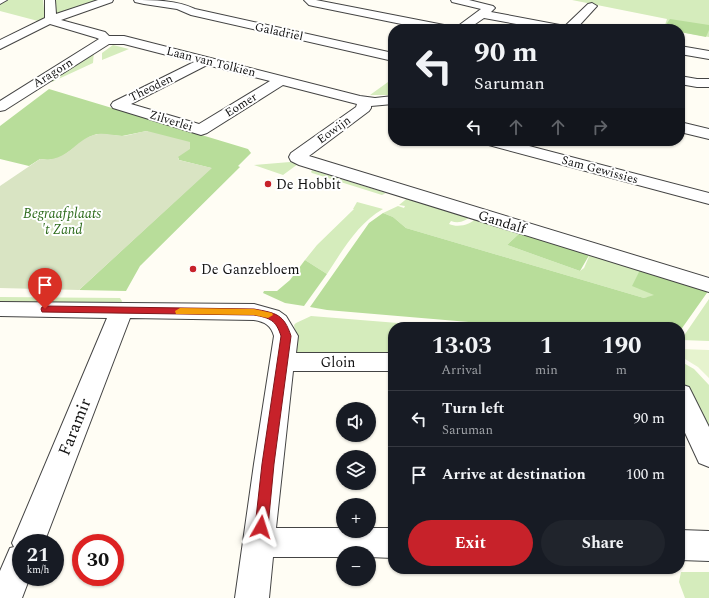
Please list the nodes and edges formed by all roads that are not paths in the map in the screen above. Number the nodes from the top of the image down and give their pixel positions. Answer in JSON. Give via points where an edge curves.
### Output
{"nodes":[{"id":1,"x":50,"y":0,"type":"edge"},
{"id":2,"x":108,"y":0,"type":"edge"},
{"id":3,"x":139,"y":0,"type":"edge"},
{"id":4,"x":309,"y":0,"type":"edge"},
{"id":5,"x":456,"y":0,"type":"edge"},
{"id":6,"x":170,"y":2,"type":"edge"},
{"id":7,"x":199,"y":3,"type":"dead end"},
{"id":8,"x":592,"y":6,"type":"dead end"},
{"id":9,"x":186,"y":8,"type":"junction"},
{"id":10,"x":490,"y":8,"type":"junction"},
{"id":11,"x":52,"y":20,"type":"junction"},
{"id":12,"x":419,"y":24,"type":"edge"},
{"id":13,"x":467,"y":24,"type":"edge"},
{"id":14,"x":546,"y":24,"type":"edge"},
{"id":15,"x":574,"y":24,"type":"edge"},
{"id":16,"x":106,"y":40,"type":"junction"},
{"id":17,"x":0,"y":45,"type":"edge"},
{"id":18,"x":685,"y":51,"type":"edge"},
{"id":19,"x":709,"y":55,"type":"edge"},
{"id":20,"x":388,"y":56,"type":"edge"},
{"id":21,"x":205,"y":61,"type":"junction"},
{"id":22,"x":281,"y":80,"type":"junction"},
{"id":23,"x":685,"y":81,"type":"edge"},
{"id":24,"x":709,"y":84,"type":"edge"},
{"id":25,"x":388,"y":101,"type":"edge"},
{"id":26,"x":366,"y":104,"type":"junction"},
{"id":27,"x":118,"y":105,"type":"joint"},
{"id":28,"x":0,"y":107,"type":"edge"},
{"id":29,"x":388,"y":114,"type":"edge"},
{"id":30,"x":685,"y":129,"type":"edge"},
{"id":31,"x":201,"y":130,"type":"joint"},
{"id":32,"x":709,"y":134,"type":"edge"},
{"id":33,"x":510,"y":146,"type":"edge"},
{"id":34,"x":297,"y":157,"type":"joint"},
{"id":35,"x":709,"y":199,"type":"edge"},
{"id":36,"x":709,"y":285,"type":"edge"},
{"id":37,"x":0,"y":308,"type":"edge"},
{"id":38,"x":120,"y":311,"type":"junction"},
{"id":39,"x":282,"y":362,"type":"junction"},
{"id":40,"x":388,"y":362,"type":"edge"},
{"id":41,"x":685,"y":404,"type":"edge"},
{"id":42,"x":705,"y":445,"type":"edge"},
{"id":43,"x":32,"y":534,"type":"edge"},
{"id":44,"x":260,"y":542,"type":"junction"},
{"id":45,"x":388,"y":543,"type":"edge"},
{"id":46,"x":685,"y":545,"type":"edge"},
{"id":47,"x":709,"y":546,"type":"edge"},
{"id":48,"x":12,"y":581,"type":"edge"},
{"id":49,"x":5,"y":598,"type":"edge"},
{"id":50,"x":252,"y":598,"type":"edge"}],
"edges":[{"from":1,"to":11,"type":"street"},
{"from":2,"to":11,"type":"street"},
{"from":3,"to":6,"type":"street","name":"Galadriel","via":[[154,3]]},
{"from":4,"to":12,"type":"street","via":[[313,3]]},
{"from":5,"to":10,"type":"street"},
{"from":6,"to":9,"type":"street","name":"Galadriel"},
{"from":7,"to":9,"type":"street"},
{"from":8,"to":15,"type":"street"},
{"from":9,"to":20,"type":"street","name":"Galadriel","via":[[191,12]]},
{"from":10,"to":13,"type":"street"},
{"from":10,"to":14,"type":"street"},
{"from":11,"to":16,"type":"street","name":"Laan van Tolkien","via":[[100,35]]},
{"from":11,"to":17,"type":"street"},
{"from":16,"to":21,"type":"street","name":"Laan van Tolkien","via":[[124,40]]},
{"from":16,"to":28,"type":"street","name":"Aragorn"},
{"from":18,"to":19,"type":"street"},
{"from":21,"to":22,"type":"street","name":"Laan van Tolkien"},
{"from":21,"to":27,"type":"street","name":"Theoden"},
{"from":22,"to":26,"type":"street","name":"Laan van Tolkien"},
{"from":22,"to":31,"type":"street","name":"Eomer"},
{"from":23,"to":24,"type":"street"},
{"from":25,"to":26,"type":"street","name":"Laan van Tolkien"},
{"from":26,"to":29,"type":"street"},
{"from":26,"to":34,"type":"street","name":"Eowijn"},
{"from":27,"to":31,"type":"street","name":"Zilverlei"},
{"from":30,"to":32,"type":"street"},
{"from":33,"to":35,"type":"street","name":"Sam Gewissies"},
{"from":34,"to":36,"type":"street","name":"Gandalf"},
{"from":37,"to":38,"type":"street"},
{"from":38,"to":39,"type":"street","via":[[254,312],[270,315],[282,324],[286,336]]},
{"from":38,"to":43,"type":"street","name":"Faramir"},
{"from":39,"to":40,"type":"street","name":"Gloin"},
{"from":39,"to":44,"type":"street"},
{"from":41,"to":42,"type":"street"},
{"from":44,"to":45,"type":"street"},
{"from":44,"to":50,"type":"street"},
{"from":46,"to":47,"type":"street"},
{"from":48,"to":49,"type":"street"}]}
